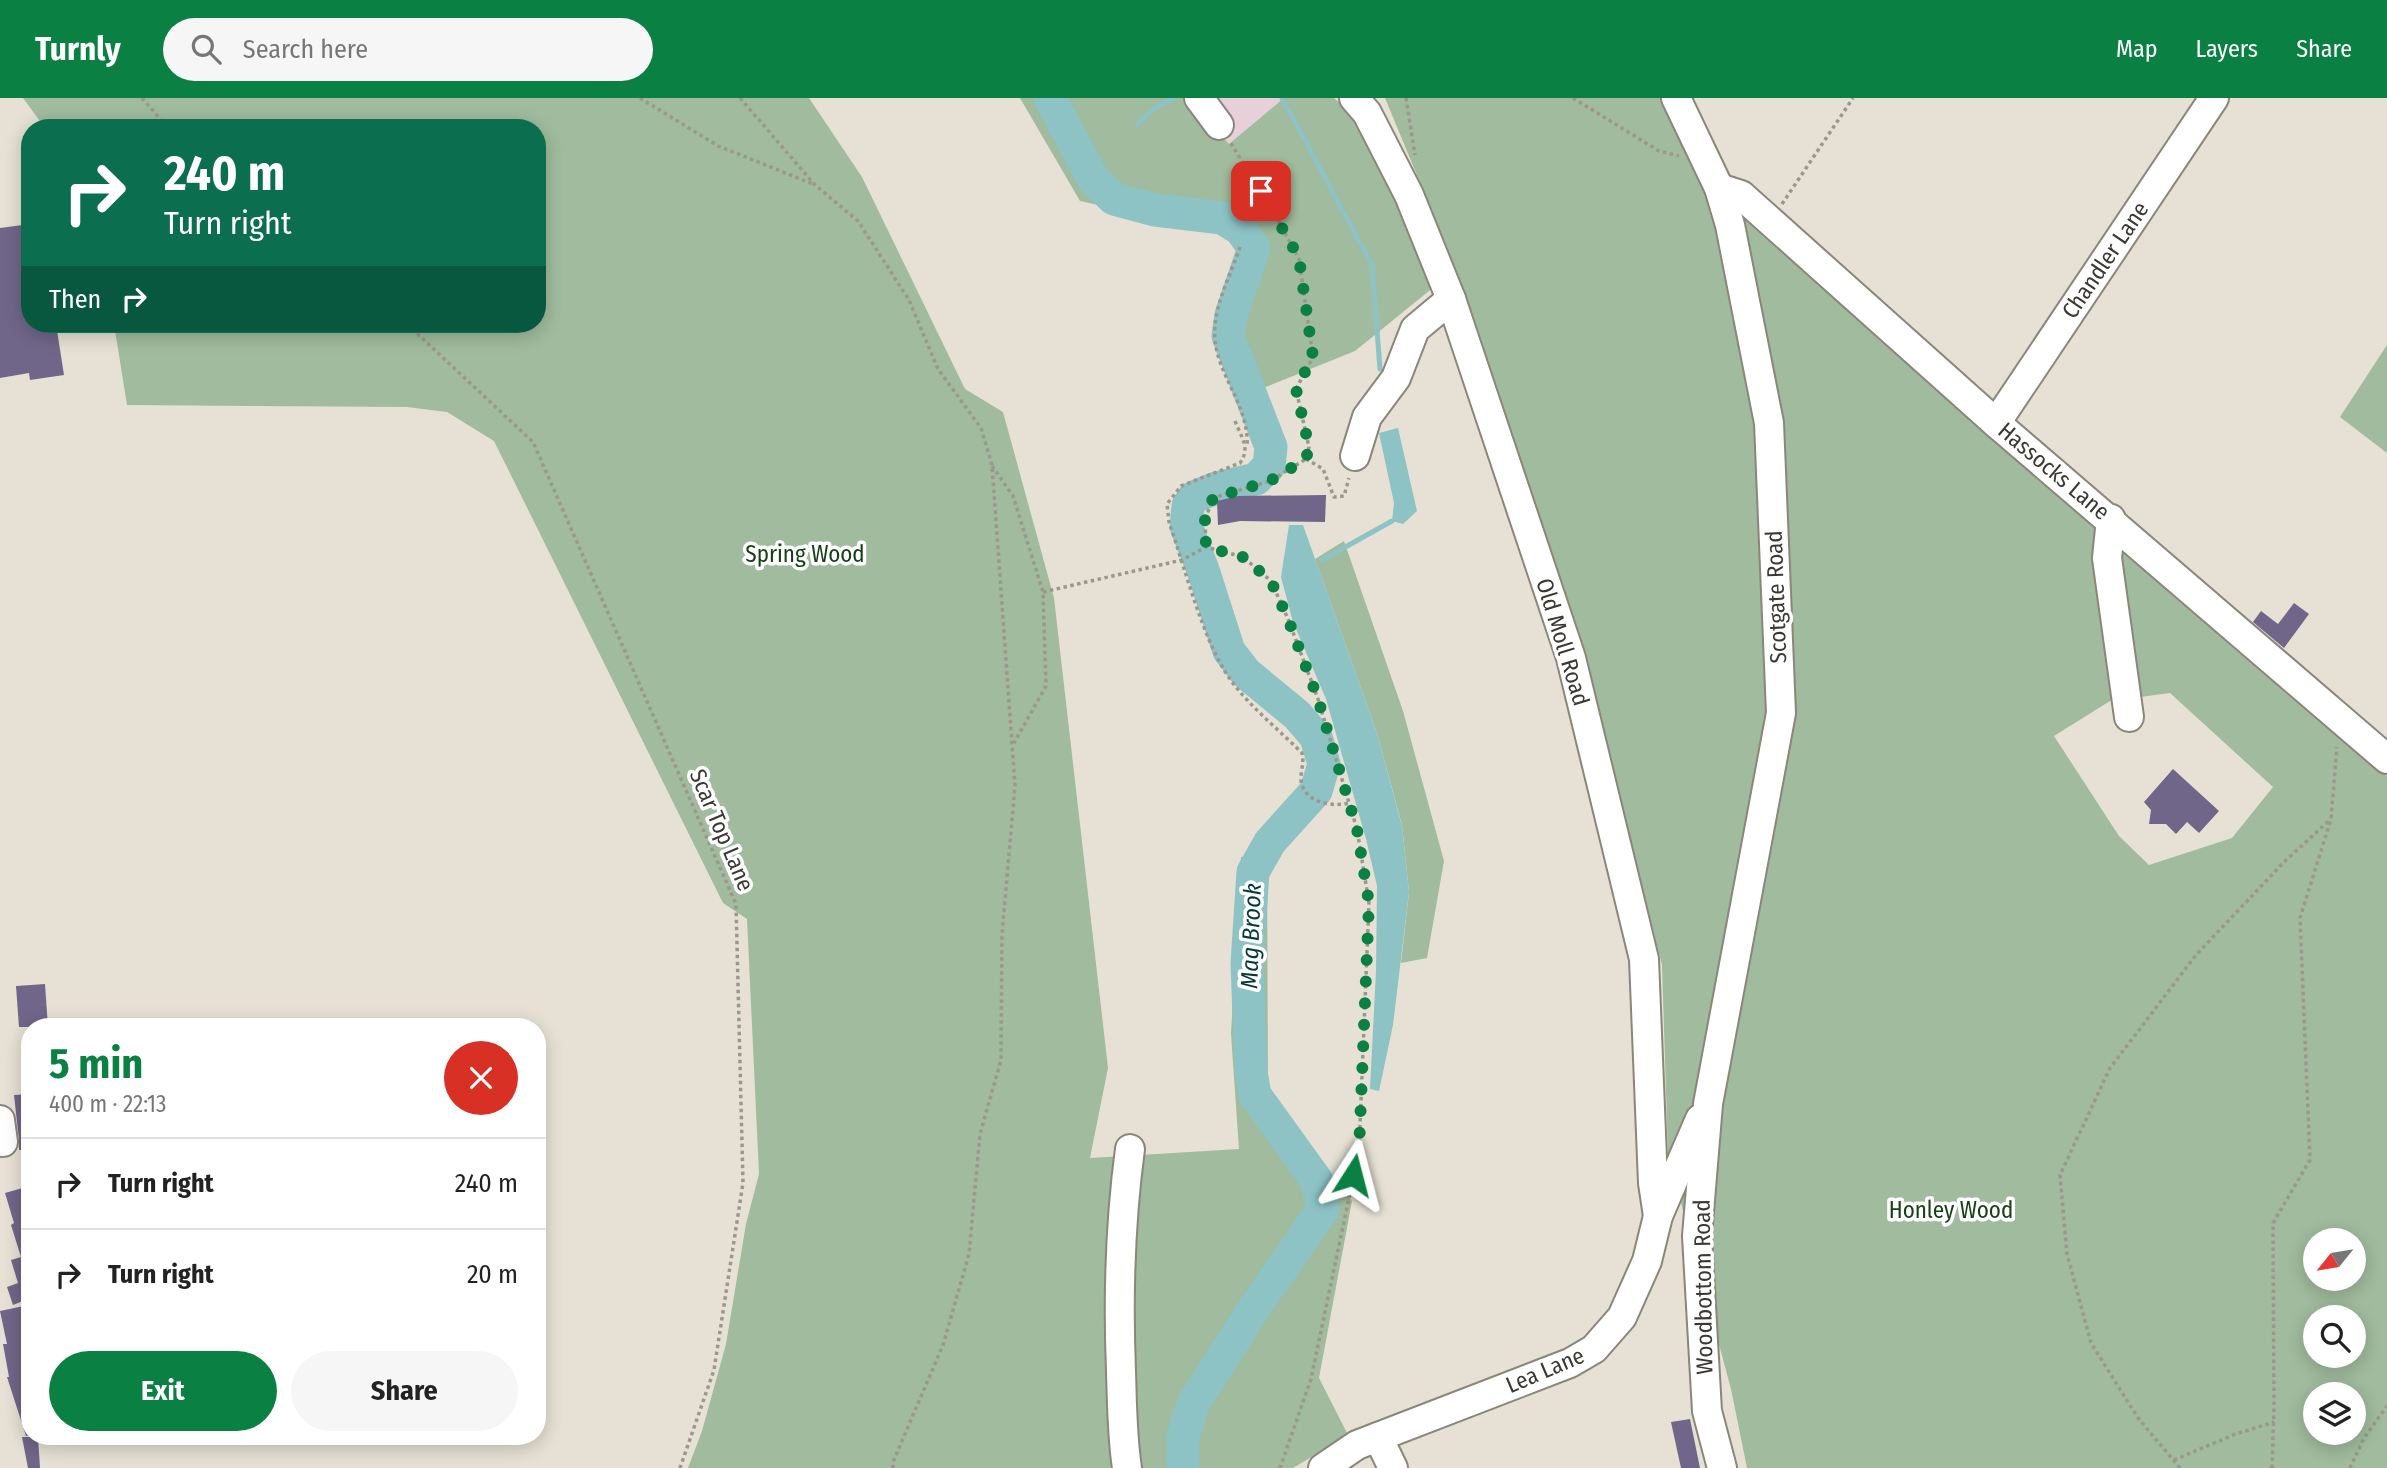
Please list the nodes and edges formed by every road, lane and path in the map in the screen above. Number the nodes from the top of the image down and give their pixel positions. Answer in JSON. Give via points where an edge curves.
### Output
{"nodes":[{"id":1,"x":142,"y":98,"type":"edge"},
{"id":2,"x":640,"y":98,"type":"edge"},
{"id":3,"x":740,"y":98,"type":"edge"},
{"id":4,"x":1199,"y":98,"type":"edge"},
{"id":5,"x":1354,"y":98,"type":"edge"},
{"id":6,"x":1573,"y":98,"type":"edge"},
{"id":7,"x":1676,"y":98,"type":"edge"},
{"id":8,"x":1853,"y":98,"type":"edge"},
{"id":9,"x":2214,"y":98,"type":"edge"},
{"id":10,"x":160,"y":119,"type":"edge"},
{"id":11,"x":1219,"y":125,"type":"joint"},
{"id":12,"x":1714,"y":176,"type":"junction"},
{"id":13,"x":815,"y":185,"type":"junction"},
{"id":14,"x":1769,"y":223,"type":"junction"},
{"id":15,"x":1240,"y":247,"type":"dead end"},
{"id":16,"x":1451,"y":299,"type":"junction"},
{"id":17,"x":417,"y":333,"type":"edge"},
{"id":18,"x":1235,"y":421,"type":"dead end"},
{"id":19,"x":1996,"y":423,"type":"junction"},
{"id":20,"x":1247,"y":447,"type":"junction"},
{"id":21,"x":1355,"y":456,"type":"joint"},
{"id":22,"x":1306,"y":459,"type":"junction"},
{"id":23,"x":992,"y":465,"type":"junction"},
{"id":24,"x":2111,"y":519,"type":"junction"},
{"id":25,"x":1206,"y":547,"type":"junction"},
{"id":26,"x":1182,"y":560,"type":"junction"},
{"id":27,"x":1043,"y":592,"type":"junction"},
{"id":28,"x":2129,"y":717,"type":"dead end"},
{"id":29,"x":2339,"y":719,"type":"junction"},
{"id":30,"x":1013,"y":745,"type":"junction"},
{"id":31,"x":2387,"y":759,"type":"edge"},
{"id":32,"x":1349,"y":803,"type":"junction"},
{"id":33,"x":2331,"y":819,"type":"junction"},
{"id":34,"x":1708,"y":1104,"type":"junction"},
{"id":35,"x":1130,"y":1149,"type":"dead end"},
{"id":36,"x":1658,"y":1216,"type":"junction"},
{"id":37,"x":2387,"y":1406,"type":"edge"},
{"id":38,"x":2274,"y":1422,"type":"junction"},
{"id":39,"x":1378,"y":1437,"type":"junction"},
{"id":40,"x":2174,"y":1460,"type":"junction"},
{"id":41,"x":680,"y":1468,"type":"edge"},
{"id":42,"x":893,"y":1468,"type":"edge"},
{"id":43,"x":1128,"y":1468,"type":"edge"},
{"id":44,"x":1280,"y":1468,"type":"edge"},
{"id":45,"x":1323,"y":1468,"type":"edge"},
{"id":46,"x":1393,"y":1468,"type":"edge"},
{"id":47,"x":1722,"y":1468,"type":"edge"},
{"id":48,"x":2180,"y":1468,"type":"edge"},
{"id":49,"x":2272,"y":1468,"type":"edge"},
{"id":50,"x":2350,"y":1468,"type":"edge"}],
"edges":[{"from":1,"to":10,"type":"path"},
{"from":2,"to":13,"type":"path","via":[[718,146]]},
{"from":3,"to":13,"type":"path"},
{"from":4,"to":11,"type":"street"},
{"from":5,"to":16,"type":"street","name":"Old Moll Road","via":[[1367,113],[1409,195]]},
{"from":6,"to":12,"type":"path","via":[[1659,150]]},
{"from":7,"to":12,"type":"street","name":"Scotgate Road"},
{"from":8,"to":14,"type":"path"},
{"from":9,"to":19,"type":"street","name":"Chandler Lane"},
{"from":11,"to":22,"type":"path","via":[[1299,258],[1313,357],[1296,389],[1309,447]]},
{"from":12,"to":14,"type":"street","name":"Hassocks Lane"},
{"from":12,"to":34,"type":"street","name":"Scotgate Road","via":[[1730,225],[1769,423],[1781,713]]},
{"from":13,"to":23,"type":"path","via":[[858,220],[909,300],[938,369],[981,428]]},
{"from":14,"to":19,"type":"street","name":"Hassocks Lane"},
{"from":15,"to":20,"type":"path","via":[[1216,318],[1215,346],[1244,420]]},
{"from":16,"to":21,"type":"street","via":[[1415,329],[1396,378],[1367,417]]},
{"from":16,"to":36,"type":"street","name":"Old Moll Road","via":[[1571,658],[1644,959]]},
{"from":17,"to":41,"type":"path","name":"Scar Top Lane","via":[[533,442],[736,904],[743,1183],[714,1370]]},
{"from":18,"to":20,"type":"path"},
{"from":19,"to":24,"type":"street","name":"Hassocks Lane"},
{"from":20,"to":26,"type":"path","via":[[1240,463],[1181,486],[1167,504]]},
{"from":21,"to":22,"type":"path","via":[[1344,496],[1339,498],[1334,497],[1323,469]]},
{"from":22,"to":25,"type":"path","via":[[1270,481],[1213,498],[1205,520]]},
{"from":23,"to":27,"type":"path","via":[[1013,496]]},
{"from":23,"to":30,"type":"path"},
{"from":24,"to":28,"type":"street","via":[[2107,558]]},
{"from":24,"to":29,"type":"street","name":"Hassocks Lane"},
{"from":25,"to":26,"type":"path"},
{"from":25,"to":32,"type":"path","via":[[1243,557],[1271,581],[1318,699]]},
{"from":26,"to":27,"type":"path"},
{"from":26,"to":32,"type":"path","via":[[1222,667],[1301,753],[1305,790],[1321,804]]},
{"from":27,"to":30,"type":"path","via":[[1046,686]]},
{"from":29,"to":31,"type":"street","name":"Hassocks Lane"},
{"from":29,"to":33,"type":"path"},
{"from":30,"to":42,"type":"path","via":[[1016,786],[1002,934],[1001,1060],[980,1134],[969,1254],[943,1345]]},
{"from":32,"to":44,"type":"path","via":[[1369,903],[1359,1150],[1311,1379]]},
{"from":33,"to":38,"type":"path","via":[[2300,918],[2310,1160],[2273,1223]]},
{"from":33,"to":40,"type":"path","via":[[2196,955],[2109,1068],[2060,1175],[2067,1254],[2091,1343],[2138,1418]]},
{"from":34,"to":36,"type":"street","name":"Lea Lane"},
{"from":34,"to":47,"type":"street","name":"Woodbottom Road","via":[[1697,1236],[1707,1411]]},
{"from":35,"to":43,"type":"street","via":[[1122,1210],[1119,1316]]},
{"from":36,"to":39,"type":"street","name":"Lea Lane","via":[[1647,1261],[1622,1317],[1594,1349],[1570,1363]]},
{"from":37,"to":50,"type":"path"},
{"from":38,"to":40,"type":"path"},
{"from":38,"to":49,"type":"path"},
{"from":39,"to":45,"type":"street","name":"Lea Lane"},
{"from":39,"to":46,"type":"street"},
{"from":40,"to":48,"type":"path"}]}
